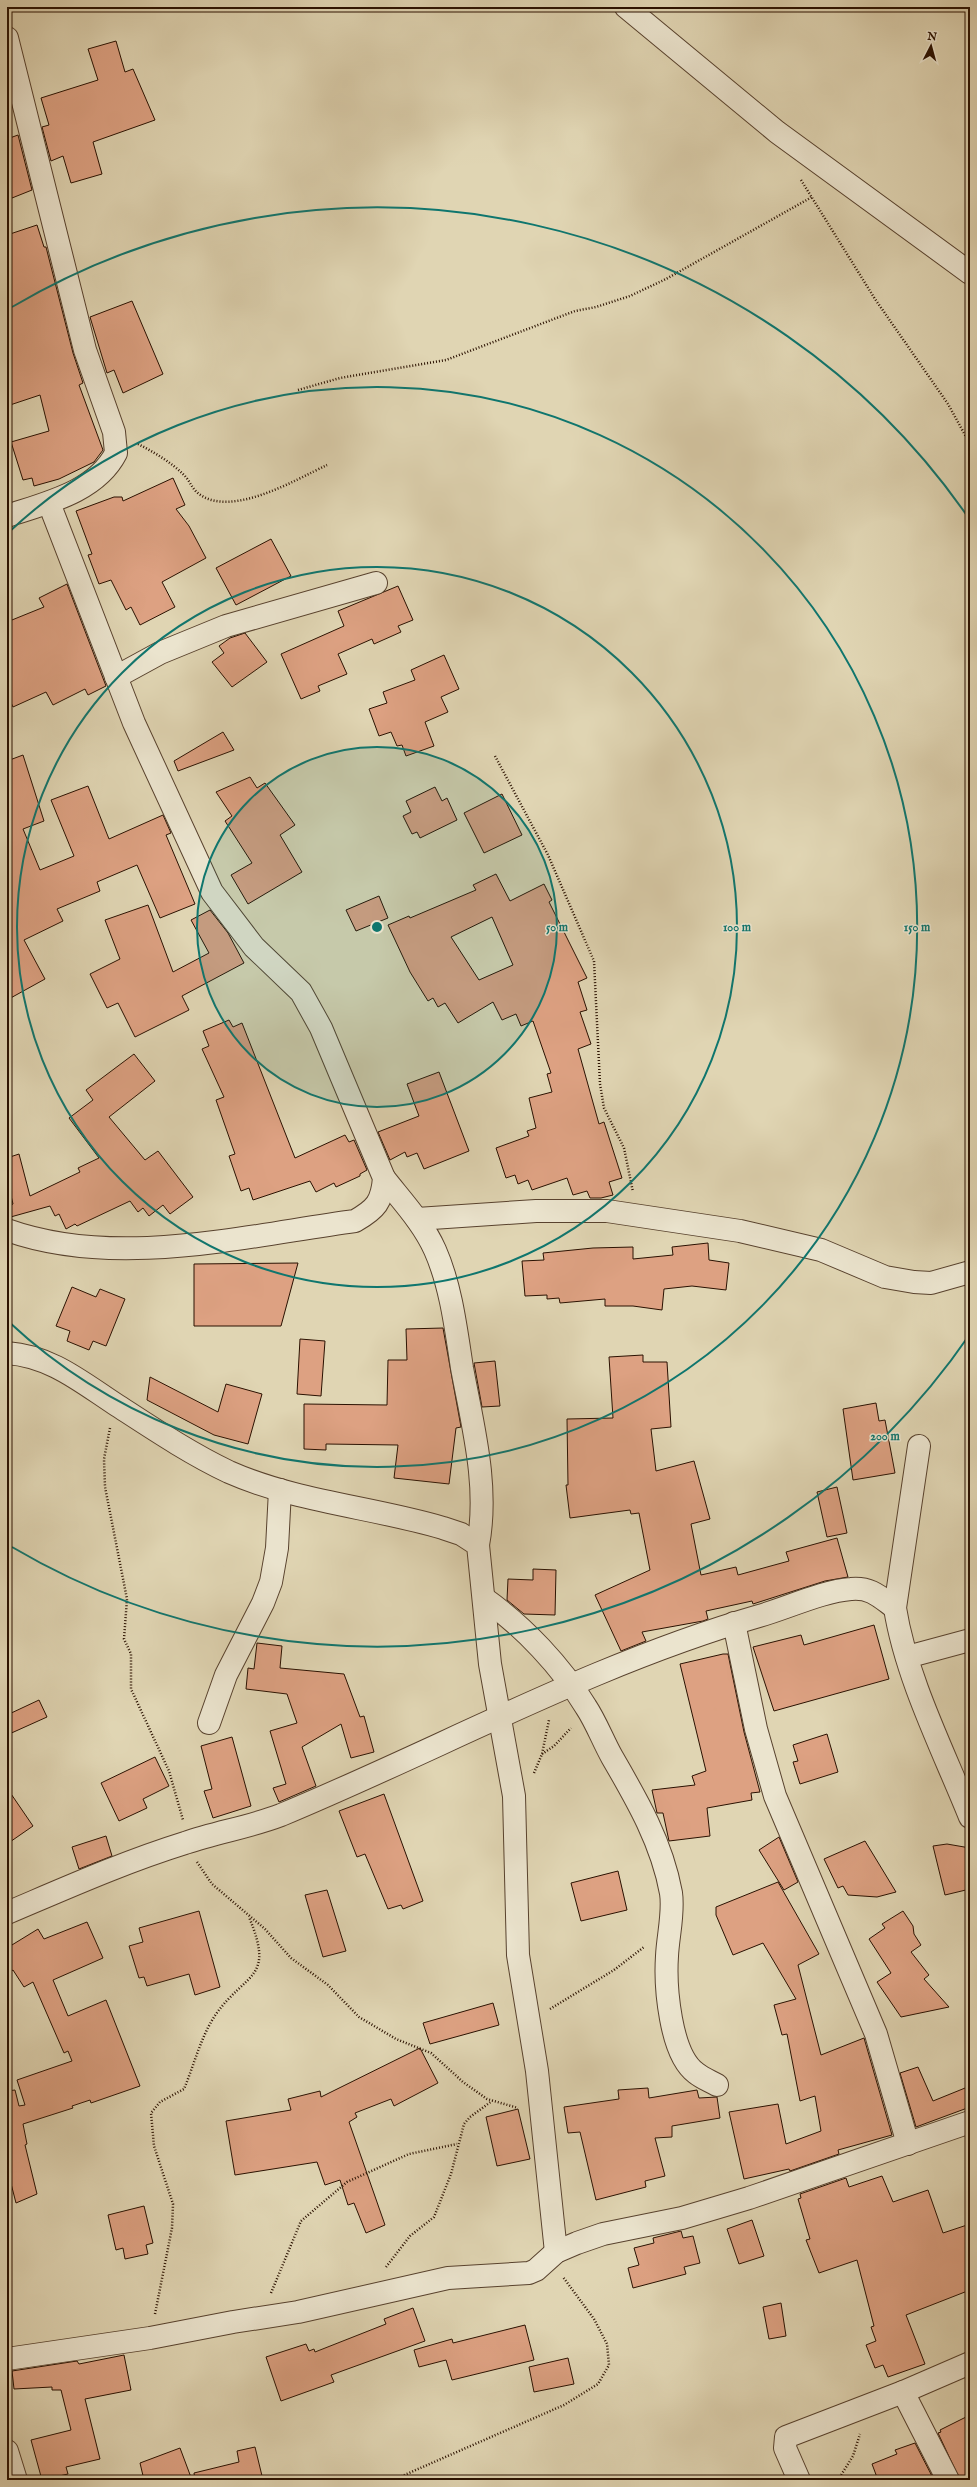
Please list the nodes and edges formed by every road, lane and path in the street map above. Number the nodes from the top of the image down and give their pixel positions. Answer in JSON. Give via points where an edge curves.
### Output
{"nodes":[{"id":1,"x":626,"y":7,"type":"edge"},
{"id":2,"x":7,"y":38,"type":"edge"},
{"id":3,"x":14,"y":96,"type":"edge"},
{"id":4,"x":797,"y":174,"type":"dead end"},
{"id":5,"x":812,"y":197,"type":"junction"},
{"id":6,"x":970,"y":273,"type":"edge"},
{"id":7,"x":298,"y":390,"type":"dead end"},
{"id":8,"x":115,"y":439,"type":"junction"},
{"id":9,"x":970,"y":444,"type":"edge"},
{"id":10,"x":327,"y":465,"type":"dead end"},
{"id":11,"x":49,"y":503,"type":"junction"},
{"id":12,"x":7,"y":516,"type":"edge"},
{"id":13,"x":376,"y":583,"type":"dead end"},
{"id":14,"x":116,"y":677,"type":"junction"},
{"id":15,"x":495,"y":756,"type":"dead end"},
{"id":16,"x":384,"y":1178,"type":"junction"},
{"id":17,"x":635,"y":1216,"type":"junction"},
{"id":18,"x":417,"y":1220,"type":"junction"},
{"id":19,"x":7,"y":1230,"type":"edge"},
{"id":20,"x":970,"y":1272,"type":"edge"},
{"id":21,"x":7,"y":1353,"type":"edge"},
{"id":22,"x":116,"y":1405,"type":"junction"},
{"id":23,"x":919,"y":1446,"type":"dead end"},
{"id":24,"x":280,"y":1490,"type":"junction"},
{"id":25,"x":478,"y":1546,"type":"junction"},
{"id":26,"x":485,"y":1599,"type":"junction"},
{"id":27,"x":895,"y":1608,"type":"junction"},
{"id":28,"x":734,"y":1623,"type":"junction"},
{"id":29,"x":970,"y":1640,"type":"edge"},
{"id":30,"x":907,"y":1657,"type":"junction"},
{"id":31,"x":563,"y":1689,"type":"junction"},
{"id":32,"x":587,"y":1708,"type":"junction"},
{"id":33,"x":499,"y":1717,"type":"junction"},
{"id":34,"x":209,"y":1723,"type":"dead end"},
{"id":35,"x":542,"y":1754,"type":"junction"},
{"id":36,"x":514,"y":1796,"type":"junction"},
{"id":37,"x":970,"y":1817,"type":"edge"},
{"id":38,"x":187,"y":1842,"type":"junction"},
{"id":39,"x":7,"y":1913,"type":"edge"},
{"id":40,"x":249,"y":1916,"type":"junction"},
{"id":41,"x":670,"y":1926,"type":"junction"},
{"id":42,"x":529,"y":2021,"type":"junction"},
{"id":43,"x":717,"y":2085,"type":"dead end"},
{"id":44,"x":492,"y":2102,"type":"junction"},
{"id":45,"x":542,"y":2113,"type":"junction"},
{"id":46,"x":970,"y":2122,"type":"edge"},
{"id":47,"x":457,"y":2144,"type":"junction"},
{"id":48,"x":908,"y":2144,"type":"junction"},
{"id":49,"x":556,"y":2252,"type":"junction"},
{"id":50,"x":369,"y":2295,"type":"junction"},
{"id":51,"x":261,"y":2318,"type":"junction"},
{"id":52,"x":150,"y":2338,"type":"junction"},
{"id":53,"x":7,"y":2359,"type":"edge"},
{"id":54,"x":970,"y":2363,"type":"edge"},
{"id":55,"x":904,"y":2392,"type":"junction"},
{"id":56,"x":869,"y":2406,"type":"junction"},
{"id":57,"x":7,"y":2451,"type":"edge"},
{"id":58,"x":16,"y":2480,"type":"edge"},
{"id":59,"x":393,"y":2480,"type":"edge"},
{"id":60,"x":799,"y":2480,"type":"edge"},
{"id":61,"x":838,"y":2480,"type":"edge"},
{"id":62,"x":948,"y":2480,"type":"edge"}],
"edges":[{"from":1,"to":6,"type":"street","via":[[777,132]]},
{"from":2,"to":3,"type":"street"},
{"from":3,"to":8,"type":"street","via":[[85,350]]},
{"from":4,"to":5,"type":"path"},
{"from":5,"to":7,"type":"path","via":[[666,279],[630,296],[575,311],[446,360],[340,378]]},
{"from":5,"to":9,"type":"path","via":[[875,299],[948,404]]},
{"from":8,"to":10,"type":"path","via":[[141,446],[183,474],[205,498],[219,500],[240,502],[256,498]]},
{"from":8,"to":11,"type":"street","via":[[116,453],[102,474]]},
{"from":11,"to":12,"type":"street"},
{"from":11,"to":14,"type":"street"},
{"from":13,"to":14,"type":"street","via":[[226,626],[160,653]]},
{"from":14,"to":16,"type":"street","via":[[212,892],[254,947],[286,976],[307,1002],[321,1028]]},
{"from":15,"to":17,"type":"path","via":[[548,855],[594,961],[600,1084],[604,1108],[624,1148],[633,1185]]},
{"from":16,"to":18,"type":"street"},
{"from":16,"to":19,"type":"street","via":[[378,1203],[369,1213],[355,1220],[220,1241],[162,1246],[88,1247],[57,1243]]},
{"from":17,"to":18,"type":"street","via":[[607,1211],[536,1211]]},
{"from":17,"to":20,"type":"street","via":[[740,1231],[775,1239],[821,1250],[885,1277],[914,1282],[930,1283]]},
{"from":18,"to":25,"type":"street","via":[[436,1250],[455,1321],[480,1468],[482,1523]]},
{"from":21,"to":22,"type":"street","via":[[35,1357],[62,1368]]},
{"from":22,"to":24,"type":"street","via":[[197,1456],[230,1472]]},
{"from":22,"to":38,"type":"path","via":[[104,1459],[105,1487],[127,1599],[124,1639],[131,1654],[131,1689],[169,1771]]},
{"from":23,"to":27,"type":"street"},
{"from":24,"to":25,"type":"street","via":[[412,1519],[461,1534]]},
{"from":24,"to":34,"type":"street","via":[[277,1548],[271,1582],[263,1603],[233,1658],[216,1698]]},
{"from":25,"to":26,"type":"street"},
{"from":26,"to":31,"type":"street","via":[[526,1631]]},
{"from":26,"to":33,"type":"street","via":[[486,1626]]},
{"from":27,"to":28,"type":"street","via":[[873,1590],[852,1589],[830,1593]]},
{"from":27,"to":30,"type":"street"},
{"from":28,"to":31,"type":"street"},
{"from":28,"to":48,"type":"street","via":[[756,1729],[775,1796],[876,2034]]},
{"from":29,"to":30,"type":"street"},
{"from":30,"to":37,"type":"street"},
{"from":31,"to":32,"type":"street"},
{"from":31,"to":33,"type":"street"},
{"from":31,"to":35,"type":"path"},
{"from":32,"to":35,"type":"path","via":[[565,1736]]},
{"from":32,"to":41,"type":"street","via":[[599,1735],[647,1818],[671,1893]]},
{"from":33,"to":36,"type":"street","via":[[511,1769]]},
{"from":33,"to":38,"type":"street","via":[[259,1824]]},
{"from":35,"to":36,"type":"path","via":[[533,1776]]},
{"from":36,"to":42,"type":"street","via":[[518,1955]]},
{"from":38,"to":39,"type":"street","via":[[104,1872]]},
{"from":38,"to":40,"type":"path","via":[[212,1884]]},
{"from":40,"to":44,"type":"path","via":[[280,1944],[291,1958],[328,1985],[359,2017],[396,2039],[431,2053],[463,2082]]},
{"from":40,"to":52,"type":"path","via":[[259,1940],[261,1955],[253,1977],[216,2014],[184,2089],[160,2102],[152,2113],[154,2146],[173,2204],[172,2228]]},
{"from":41,"to":42,"type":"path","via":[[614,1970]]},
{"from":41,"to":43,"type":"street","via":[[668,1985],[670,2014],[676,2039],[685,2060],[695,2073]]},
{"from":42,"to":45,"type":"street"},
{"from":44,"to":45,"type":"path"},
{"from":44,"to":47,"type":"path","via":[[470,2117],[460,2131]]},
{"from":45,"to":49,"type":"street"},
{"from":46,"to":48,"type":"street"},
{"from":47,"to":50,"type":"path","via":[[451,2174],[434,2217],[410,2236],[382,2272]]},
{"from":47,"to":51,"type":"path","via":[[409,2154],[363,2174],[347,2182],[305,2216]]},
{"from":48,"to":49,"type":"street","via":[[749,2198],[682,2218],[603,2234]]},
{"from":49,"to":50,"type":"street","via":[[529,2273],[508,2276],[461,2276]]},
{"from":49,"to":59,"type":"path","via":[[563,2278],[594,2319],[607,2344],[609,2365],[598,2384],[564,2406]]},
{"from":50,"to":51,"type":"street"},
{"from":51,"to":52,"type":"street"},
{"from":52,"to":53,"type":"street"},
{"from":54,"to":55,"type":"street"},
{"from":55,"to":56,"type":"street"},
{"from":55,"to":62,"type":"street"},
{"from":56,"to":60,"type":"street","via":[[786,2437],[785,2448]]},
{"from":56,"to":61,"type":"path","via":[[853,2456]]},
{"from":57,"to":58,"type":"street"}]}
